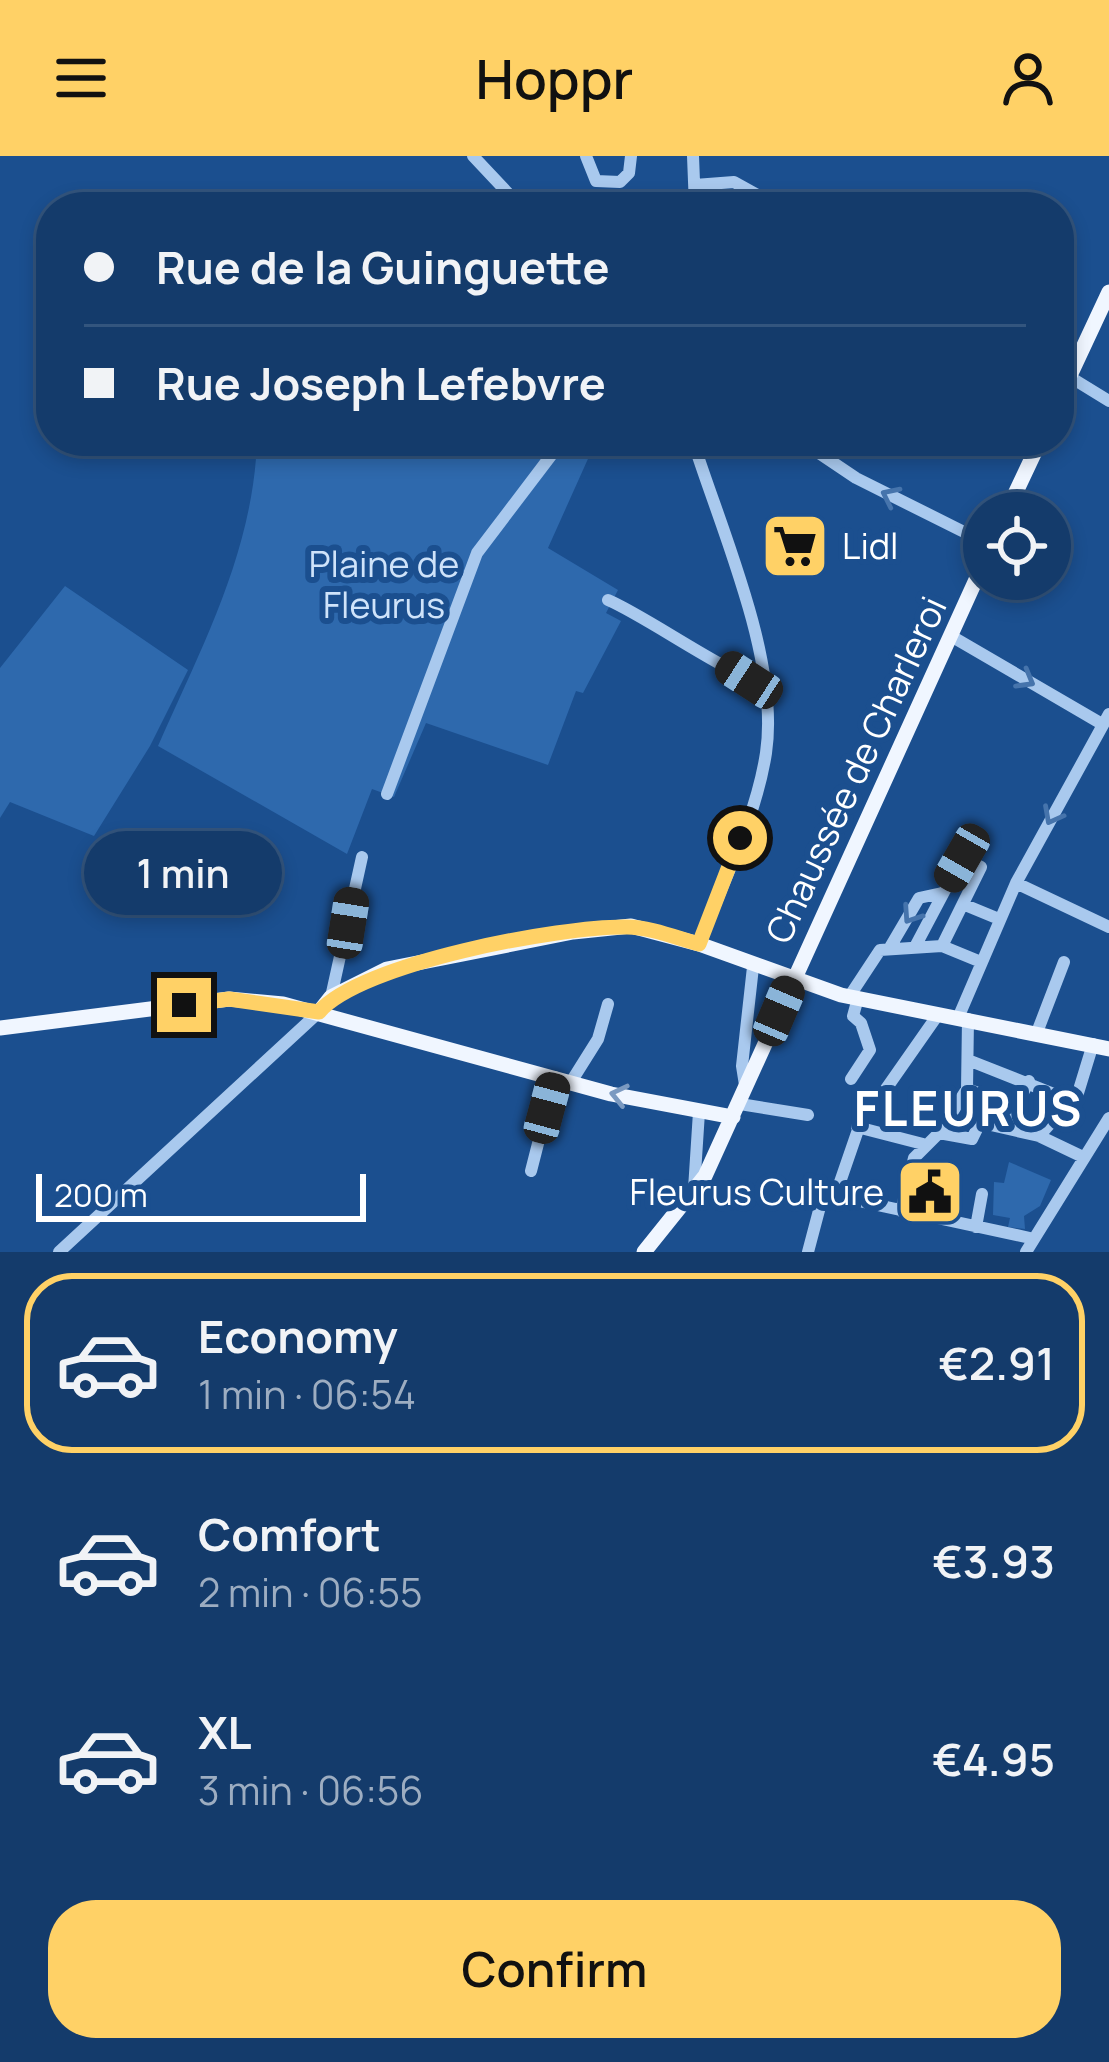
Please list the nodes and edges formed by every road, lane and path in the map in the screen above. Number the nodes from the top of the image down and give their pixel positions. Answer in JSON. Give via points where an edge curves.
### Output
{"nodes":[{"id":1,"x":473,"y":156,"type":"edge"},
{"id":2,"x":586,"y":156,"type":"edge"},
{"id":3,"x":631,"y":156,"type":"edge"},
{"id":4,"x":693,"y":156,"type":"edge"},
{"id":5,"x":695,"y":185,"type":"junction"},
{"id":6,"x":507,"y":192,"type":"edge"},
{"id":7,"x":695,"y":192,"type":"edge"},
{"id":8,"x":752,"y":192,"type":"edge"},
{"id":9,"x":1109,"y":292,"type":"edge"},
{"id":10,"x":1074,"y":364,"type":"edge"},
{"id":11,"x":1074,"y":389,"type":"edge"},
{"id":12,"x":1109,"y":401,"type":"edge"},
{"id":13,"x":551,"y":456,"type":"edge"},
{"id":14,"x":697,"y":456,"type":"edge"},
{"id":15,"x":823,"y":456,"type":"edge"},
{"id":16,"x":1033,"y":456,"type":"edge"},
{"id":17,"x":1016,"y":492,"type":"edge"},
{"id":18,"x":963,"y":532,"type":"edge"},
{"id":19,"x":608,"y":600,"type":"dead end"},
{"id":20,"x":967,"y":600,"type":"edge"},
{"id":21,"x":950,"y":636,"type":"junction"},
{"id":22,"x":765,"y":682,"type":"junction"},
{"id":23,"x":1105,"y":719,"type":"edge"},
{"id":24,"x":387,"y":794,"type":"dead end"},
{"id":25,"x":362,"y":857,"type":"dead end"},
{"id":26,"x":1016,"y":884,"type":"junction"},
{"id":27,"x":942,"y":893,"type":"junction"},
{"id":28,"x":965,"y":905,"type":"junction"},
{"id":29,"x":999,"y":919,"type":"junction"},
{"id":30,"x":1109,"y":927,"type":"edge"},
{"id":31,"x":699,"y":944,"type":"junction"},
{"id":32,"x":916,"y":945,"type":"junction"},
{"id":33,"x":942,"y":946,"type":"junction"},
{"id":34,"x":889,"y":949,"type":"junction"},
{"id":35,"x":981,"y":962,"type":"junction"},
{"id":36,"x":1064,"y":962,"type":"dead end"},
{"id":37,"x":753,"y":967,"type":"junction"},
{"id":38,"x":792,"y":981,"type":"junction"},
{"id":39,"x":331,"y":998,"type":"junction"},
{"id":40,"x":854,"y":998,"type":"junction"},
{"id":41,"x":608,"y":1004,"type":"dead end"},
{"id":42,"x":319,"y":1012,"type":"junction"},
{"id":43,"x":937,"y":1016,"type":"junction"},
{"id":44,"x":963,"y":1019,"type":"junction"},
{"id":45,"x":3,"y":1028,"type":"edge"},
{"id":46,"x":1036,"y":1035,"type":"junction"},
{"id":47,"x":1101,"y":1047,"type":"edge"},
{"id":48,"x":968,"y":1060,"type":"junction"},
{"id":49,"x":851,"y":1079,"type":"dead end"},
{"id":50,"x":563,"y":1080,"type":"junction"},
{"id":51,"x":1029,"y":1081,"type":"junction"},
{"id":52,"x":967,"y":1089,"type":"junction"},
{"id":53,"x":881,"y":1096,"type":"dead end"},
{"id":54,"x":1069,"y":1100,"type":"junction"},
{"id":55,"x":740,"y":1103,"type":"junction"},
{"id":56,"x":699,"y":1112,"type":"junction"},
{"id":57,"x":808,"y":1115,"type":"dead end"},
{"id":58,"x":1109,"y":1118,"type":"edge"},
{"id":59,"x":982,"y":1123,"type":"junction"},
{"id":60,"x":1006,"y":1126,"type":"junction"},
{"id":61,"x":938,"y":1133,"type":"junction"},
{"id":62,"x":1040,"y":1136,"type":"junction"},
{"id":63,"x":923,"y":1144,"type":"junction"},
{"id":64,"x":1083,"y":1157,"type":"junction"},
{"id":65,"x":531,"y":1171,"type":"dead end"},
{"id":66,"x":693,"y":1193,"type":"junction"},
{"id":67,"x":982,"y":1194,"type":"dead end"},
{"id":68,"x":831,"y":1195,"type":"junction"},
{"id":69,"x":901,"y":1211,"type":"junction"},
{"id":70,"x":976,"y":1227,"type":"junction"},
{"id":71,"x":1028,"y":1245,"type":"edge"},
{"id":72,"x":59,"y":1252,"type":"edge"},
{"id":73,"x":644,"y":1252,"type":"edge"},
{"id":74,"x":808,"y":1252,"type":"edge"}],
"edges":[{"from":1,"to":6,"type":"street"},
{"from":2,"to":3,"type":"street","via":[[596,181],[609,183],[629,172]]},
{"from":4,"to":5,"type":"street"},
{"from":5,"to":7,"type":"street"},
{"from":5,"to":8,"type":"street","via":[[734,182]]},
{"from":9,"to":10,"type":"main road"},
{"from":11,"to":12,"type":"street"},
{"from":13,"to":24,"type":"street","via":[[477,554]]},
{"from":14,"to":22,"type":"street"},
{"from":18,"to":15,"type":"street","one_way":true},
{"from":16,"to":17,"type":"main road"},
{"from":19,"to":22,"type":"street"},
{"from":20,"to":21,"type":"main road","name":"Chaussée de Charleroi"},
{"from":21,"to":23,"type":"street","one_way":true},
{"from":21,"to":38,"type":"main road","name":"Chaussée de Charleroi"},
{"from":22,"to":31,"type":"street","via":[[767,748],[757,794]]},
{"from":23,"to":26,"type":"street","one_way":true},
{"from":25,"to":39,"type":"street"},
{"from":26,"to":29,"type":"street"},
{"from":26,"to":30,"type":"street"},
{"from":27,"to":28,"type":"street","via":[[962,858],[981,867]]},
{"from":27,"to":32,"type":"street"},
{"from":27,"to":34,"type":"street","one_way":true,"via":[[919,898]]},
{"from":28,"to":29,"type":"street"},
{"from":28,"to":33,"type":"street"},
{"from":29,"to":35,"type":"street"},
{"from":31,"to":37,"type":"main road"},
{"from":31,"to":39,"type":"main road","via":[[631,926],[573,932],[387,969]]},
{"from":32,"to":33,"type":"street"},
{"from":32,"to":34,"type":"street"},
{"from":33,"to":35,"type":"street"},
{"from":34,"to":40,"type":"street","via":[[880,950]]},
{"from":35,"to":44,"type":"street"},
{"from":36,"to":46,"type":"street"},
{"from":37,"to":38,"type":"main road"},
{"from":37,"to":55,"type":"street"},
{"from":38,"to":40,"type":"main road"},
{"from":38,"to":55,"type":"main road","name":"Chaussée de Charleroi"},
{"from":39,"to":42,"type":"main road"},
{"from":40,"to":43,"type":"main road"},
{"from":40,"to":49,"type":"street","via":[[869,1050]]},
{"from":41,"to":50,"type":"street","via":[[598,1039]]},
{"from":42,"to":45,"type":"main road","via":[[229,999]]},
{"from":42,"to":50,"type":"main road"},
{"from":42,"to":72,"type":"street"},
{"from":43,"to":44,"type":"main road"},
{"from":43,"to":53,"type":"street"},
{"from":44,"to":46,"type":"main road"},
{"from":44,"to":48,"type":"street"},
{"from":46,"to":47,"type":"main road"},
{"from":47,"to":54,"type":"street"},
{"from":48,"to":51,"type":"street"},
{"from":48,"to":52,"type":"street"},
{"from":56,"to":50,"type":"main road","one_way":true},
{"from":50,"to":65,"type":"street"},
{"from":51,"to":54,"type":"street"},
{"from":51,"to":60,"type":"street"},
{"from":52,"to":59,"type":"street","via":[[992,1098]]},
{"from":52,"to":61,"type":"street"},
{"from":54,"to":62,"type":"street"},
{"from":55,"to":56,"type":"main road"},
{"from":55,"to":57,"type":"street"},
{"from":55,"to":66,"type":"main road","name":"Chaussée de Charleroi"},
{"from":56,"to":66,"type":"street"},
{"from":58,"to":64,"type":"street"},
{"from":59,"to":60,"type":"street"},
{"from":59,"to":61,"type":"street","via":[[972,1139]]},
{"from":60,"to":62,"type":"street"},
{"from":61,"to":63,"type":"street"},
{"from":62,"to":64,"type":"street"},
{"from":63,"to":68,"type":"street","via":[[858,1126]]},
{"from":63,"to":69,"type":"street"},
{"from":64,"to":71,"type":"street"},
{"from":66,"to":73,"type":"main road","name":"Chaussée de Charleroi"},
{"from":67,"to":70,"type":"street"},
{"from":68,"to":69,"type":"street"},
{"from":68,"to":74,"type":"street","via":[[822,1199]]},
{"from":69,"to":70,"type":"street"},
{"from":70,"to":71,"type":"street"}]}
